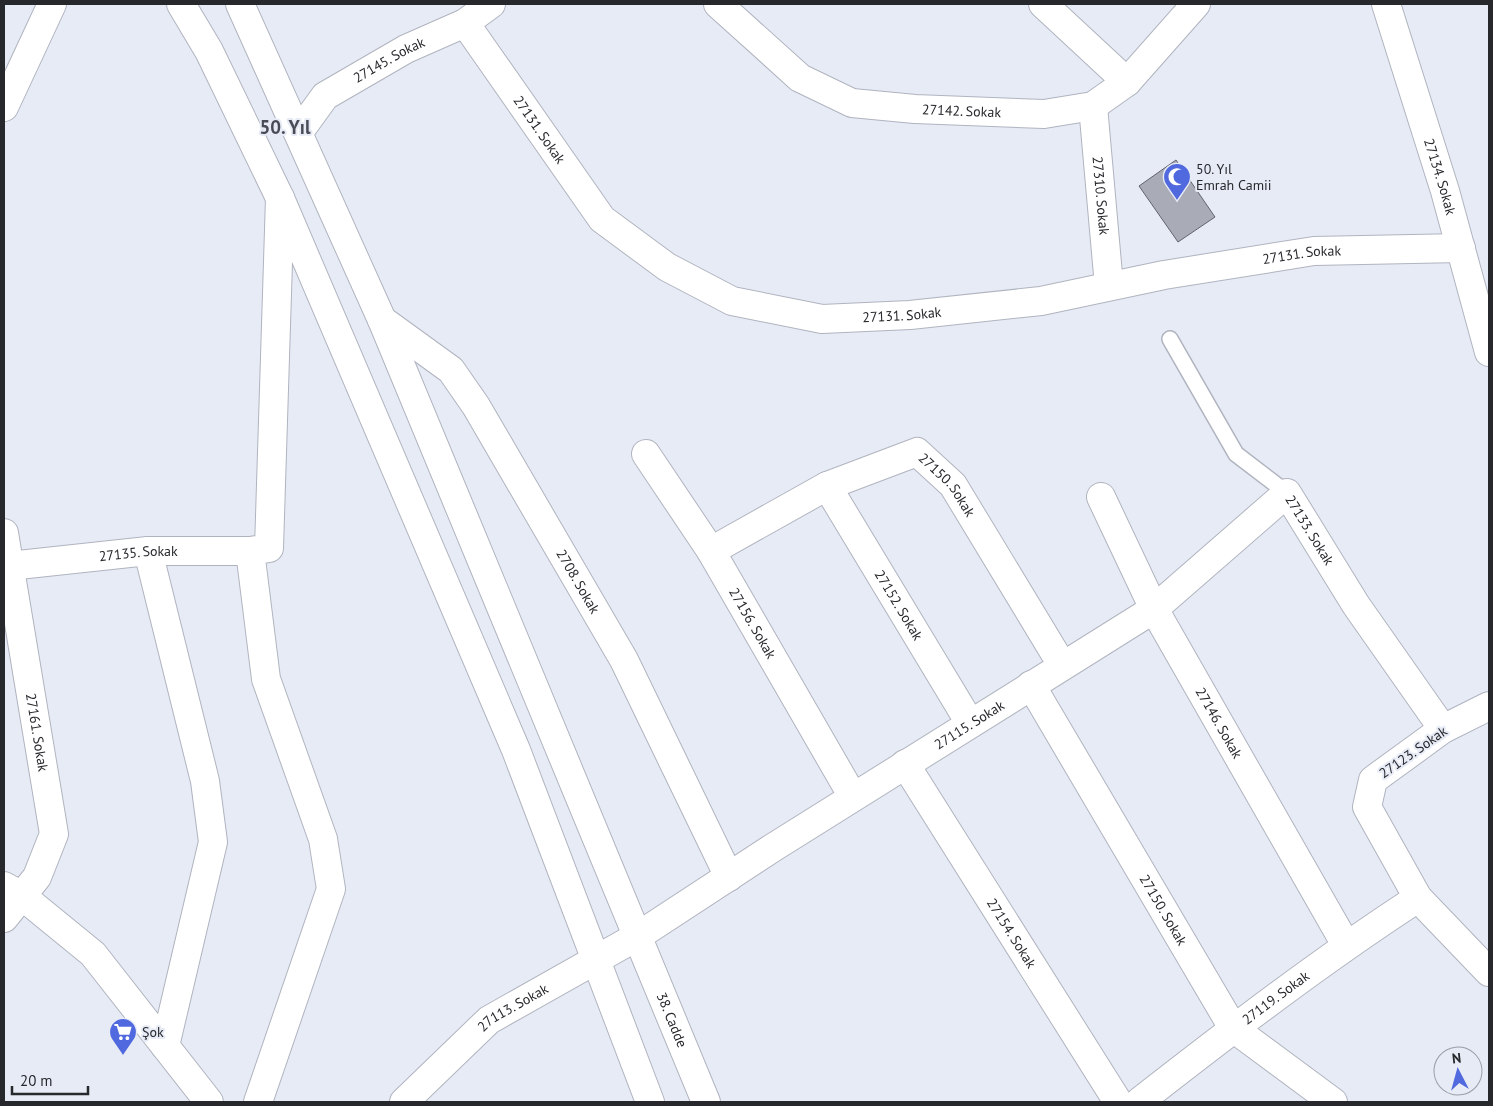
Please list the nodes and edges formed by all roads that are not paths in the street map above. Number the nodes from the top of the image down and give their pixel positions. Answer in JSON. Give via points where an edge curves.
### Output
{"nodes":[{"id":1,"x":52,"y":4,"type":"edge"},
{"id":2,"x":181,"y":4,"type":"edge"},
{"id":3,"x":240,"y":4,"type":"edge"},
{"id":4,"x":491,"y":4,"type":"edge"},
{"id":5,"x":718,"y":4,"type":"edge"},
{"id":6,"x":1043,"y":4,"type":"edge"},
{"id":7,"x":1196,"y":4,"type":"edge"},
{"id":8,"x":1386,"y":4,"type":"edge"},
{"id":9,"x":466,"y":22,"type":"junction"},
{"id":10,"x":1127,"y":82,"type":"junction"},
{"id":11,"x":1093,"y":106,"type":"junction"},
{"id":12,"x":4,"y":107,"type":"edge"},
{"id":13,"x":299,"y":132,"type":"junction"},
{"id":14,"x":280,"y":198,"type":"junction"},
{"id":15,"x":1461,"y":248,"type":"junction"},
{"id":16,"x":1109,"y":286,"type":"junction"},
{"id":17,"x":382,"y":320,"type":"junction"},
{"id":18,"x":1170,"y":340,"type":"dead end"},
{"id":19,"x":1489,"y":352,"type":"edge"},
{"id":20,"x":646,"y":454,"type":"dead end"},
{"id":21,"x":826,"y":486,"type":"junction"},
{"id":22,"x":1287,"y":493,"type":"junction"},
{"id":23,"x":1101,"y":496,"type":"dead end"},
{"id":24,"x":4,"y":533,"type":"edge"},
{"id":25,"x":260,"y":549,"type":"junction"},
{"id":26,"x":148,"y":551,"type":"junction"},
{"id":27,"x":711,"y":552,"type":"junction"},
{"id":28,"x":9,"y":566,"type":"junction"},
{"id":29,"x":1154,"y":609,"type":"junction"},
{"id":30,"x":1062,"y":665,"type":"junction"},
{"id":31,"x":1031,"y":685,"type":"junction"},
{"id":32,"x":1489,"y":706,"type":"edge"},
{"id":33,"x":970,"y":723,"type":"junction"},
{"id":34,"x":1443,"y":729,"type":"junction"},
{"id":35,"x":905,"y":764,"type":"junction"},
{"id":36,"x":853,"y":797,"type":"junction"},
{"id":37,"x":729,"y":878,"type":"junction"},
{"id":38,"x":13,"y":891,"type":"edge"},
{"id":39,"x":1418,"y":898,"type":"junction"},
{"id":40,"x":4,"y":918,"type":"edge"},
{"id":41,"x":638,"y":936,"type":"junction"},
{"id":42,"x":1346,"y":945,"type":"junction"},
{"id":43,"x":596,"y":960,"type":"junction"},
{"id":44,"x":1489,"y":972,"type":"edge"},
{"id":45,"x":1233,"y":1028,"type":"junction"},
{"id":46,"x":165,"y":1046,"type":"junction"},
{"id":47,"x":209,"y":1102,"type":"edge"},
{"id":48,"x":258,"y":1102,"type":"edge"},
{"id":49,"x":404,"y":1102,"type":"edge"},
{"id":50,"x":650,"y":1102,"type":"edge"},
{"id":51,"x":706,"y":1102,"type":"edge"},
{"id":52,"x":1118,"y":1102,"type":"edge"},
{"id":53,"x":1139,"y":1102,"type":"edge"},
{"id":54,"x":1333,"y":1102,"type":"edge"}],
"edges":[{"from":1,"to":12,"type":"street"},
{"from":2,"to":14,"type":"street","via":[[210,51]]},
{"from":3,"to":13,"type":"street","name":"38. Cadde"},
{"from":4,"to":9,"type":"street","name":"27145. Sokak"},
{"from":5,"to":11,"type":"street","name":"27142. Sokak","via":[[800,78],[852,102],[1044,114]]},
{"from":6,"to":10,"type":"street"},
{"from":7,"to":10,"type":"street","name":"27142. Sokak"},
{"from":8,"to":15,"type":"street","name":"27134. Sokak"},
{"from":9,"to":13,"type":"street","name":"27145. Sokak","via":[[406,49],[326,96]]},
{"from":9,"to":16,"type":"street","name":"27131. Sokak","via":[[602,219],[668,268],[732,301],[822,319],[910,315],[1040,301]]},
{"from":10,"to":11,"type":"street","name":"27142. Sokak"},
{"from":11,"to":16,"type":"street","name":"27310. Sokak"},
{"from":13,"to":17,"type":"street","name":"38. Cadde"},
{"from":14,"to":25,"type":"street"},
{"from":14,"to":43,"type":"street","via":[[516,750]]},
{"from":15,"to":16,"type":"street","name":"27131. Sokak","via":[[1314,251],[1164,274]]},
{"from":15,"to":19,"type":"street","name":"27134. Sokak"},
{"from":17,"to":37,"type":"street","name":"2708. Sokak","via":[[451,370],[476,406],[624,660]]},
{"from":17,"to":41,"type":"street","name":"38. Cadde"},
{"from":18,"to":22,"type":"lane","name":"27133. Sokak","via":[[1236,454]]},
{"from":20,"to":27,"type":"street","name":"27156. Sokak"},
{"from":21,"to":27,"type":"street","name":"27150. Sokak"},
{"from":21,"to":30,"type":"street","name":"27150. Sokak","via":[[917,452],[953,484]]},
{"from":21,"to":33,"type":"street","name":"27152. Sokak"},
{"from":22,"to":29,"type":"street","name":"27115. Sokak"},
{"from":22,"to":34,"type":"street","name":"27133. Sokak","via":[[1356,606]]},
{"from":23,"to":29,"type":"street","name":"27146. Sokak"},
{"from":24,"to":28,"type":"street","name":"27161. Sokak"},
{"from":25,"to":26,"type":"street","name":"27135. Sokak"},
{"from":25,"to":48,"type":"street","via":[[266,680],[323,839],[331,889]]},
{"from":26,"to":28,"type":"street","name":"27135. Sokak"},
{"from":26,"to":46,"type":"street","via":[[205,781],[213,842]]},
{"from":27,"to":36,"type":"street","name":"27156. Sokak"},
{"from":28,"to":38,"type":"street","name":"27161. Sokak","via":[[54,834],[37,877]]},
{"from":29,"to":30,"type":"street","name":"27115. Sokak"},
{"from":29,"to":42,"type":"street","name":"27146. Sokak"},
{"from":30,"to":31,"type":"street","name":"27115. Sokak"},
{"from":31,"to":33,"type":"street","name":"27115. Sokak"},
{"from":31,"to":45,"type":"street","name":"27150. Sokak"},
{"from":32,"to":34,"type":"street","name":"27123. Sokak"},
{"from":33,"to":35,"type":"street","name":"27115. Sokak"},
{"from":34,"to":39,"type":"street","name":"27123. Sokak","via":[[1373,780],[1367,807]]},
{"from":35,"to":36,"type":"street","name":"27115. Sokak"},
{"from":35,"to":52,"type":"street","name":"27154. Sokak"},
{"from":36,"to":37,"type":"street","name":"27115. Sokak"},
{"from":37,"to":41,"type":"street","name":"27115. Sokak"},
{"from":38,"to":40,"type":"street","name":"27161. Sokak"},
{"from":38,"to":46,"type":"street","via":[[93,954]]},
{"from":39,"to":42,"type":"street","name":"27119. Sokak"},
{"from":39,"to":44,"type":"street","name":"27123. Sokak"},
{"from":41,"to":43,"type":"street","name":"27113. Sokak"},
{"from":41,"to":51,"type":"street","name":"38. Cadde"},
{"from":42,"to":45,"type":"street","name":"27119. Sokak"},
{"from":43,"to":49,"type":"street","name":"27113. Sokak","via":[[489,1020]]},
{"from":43,"to":50,"type":"street"},
{"from":45,"to":53,"type":"street","name":"27119. Sokak"},
{"from":45,"to":54,"type":"street","name":"27150. Sokak"},
{"from":46,"to":47,"type":"street"}]}
